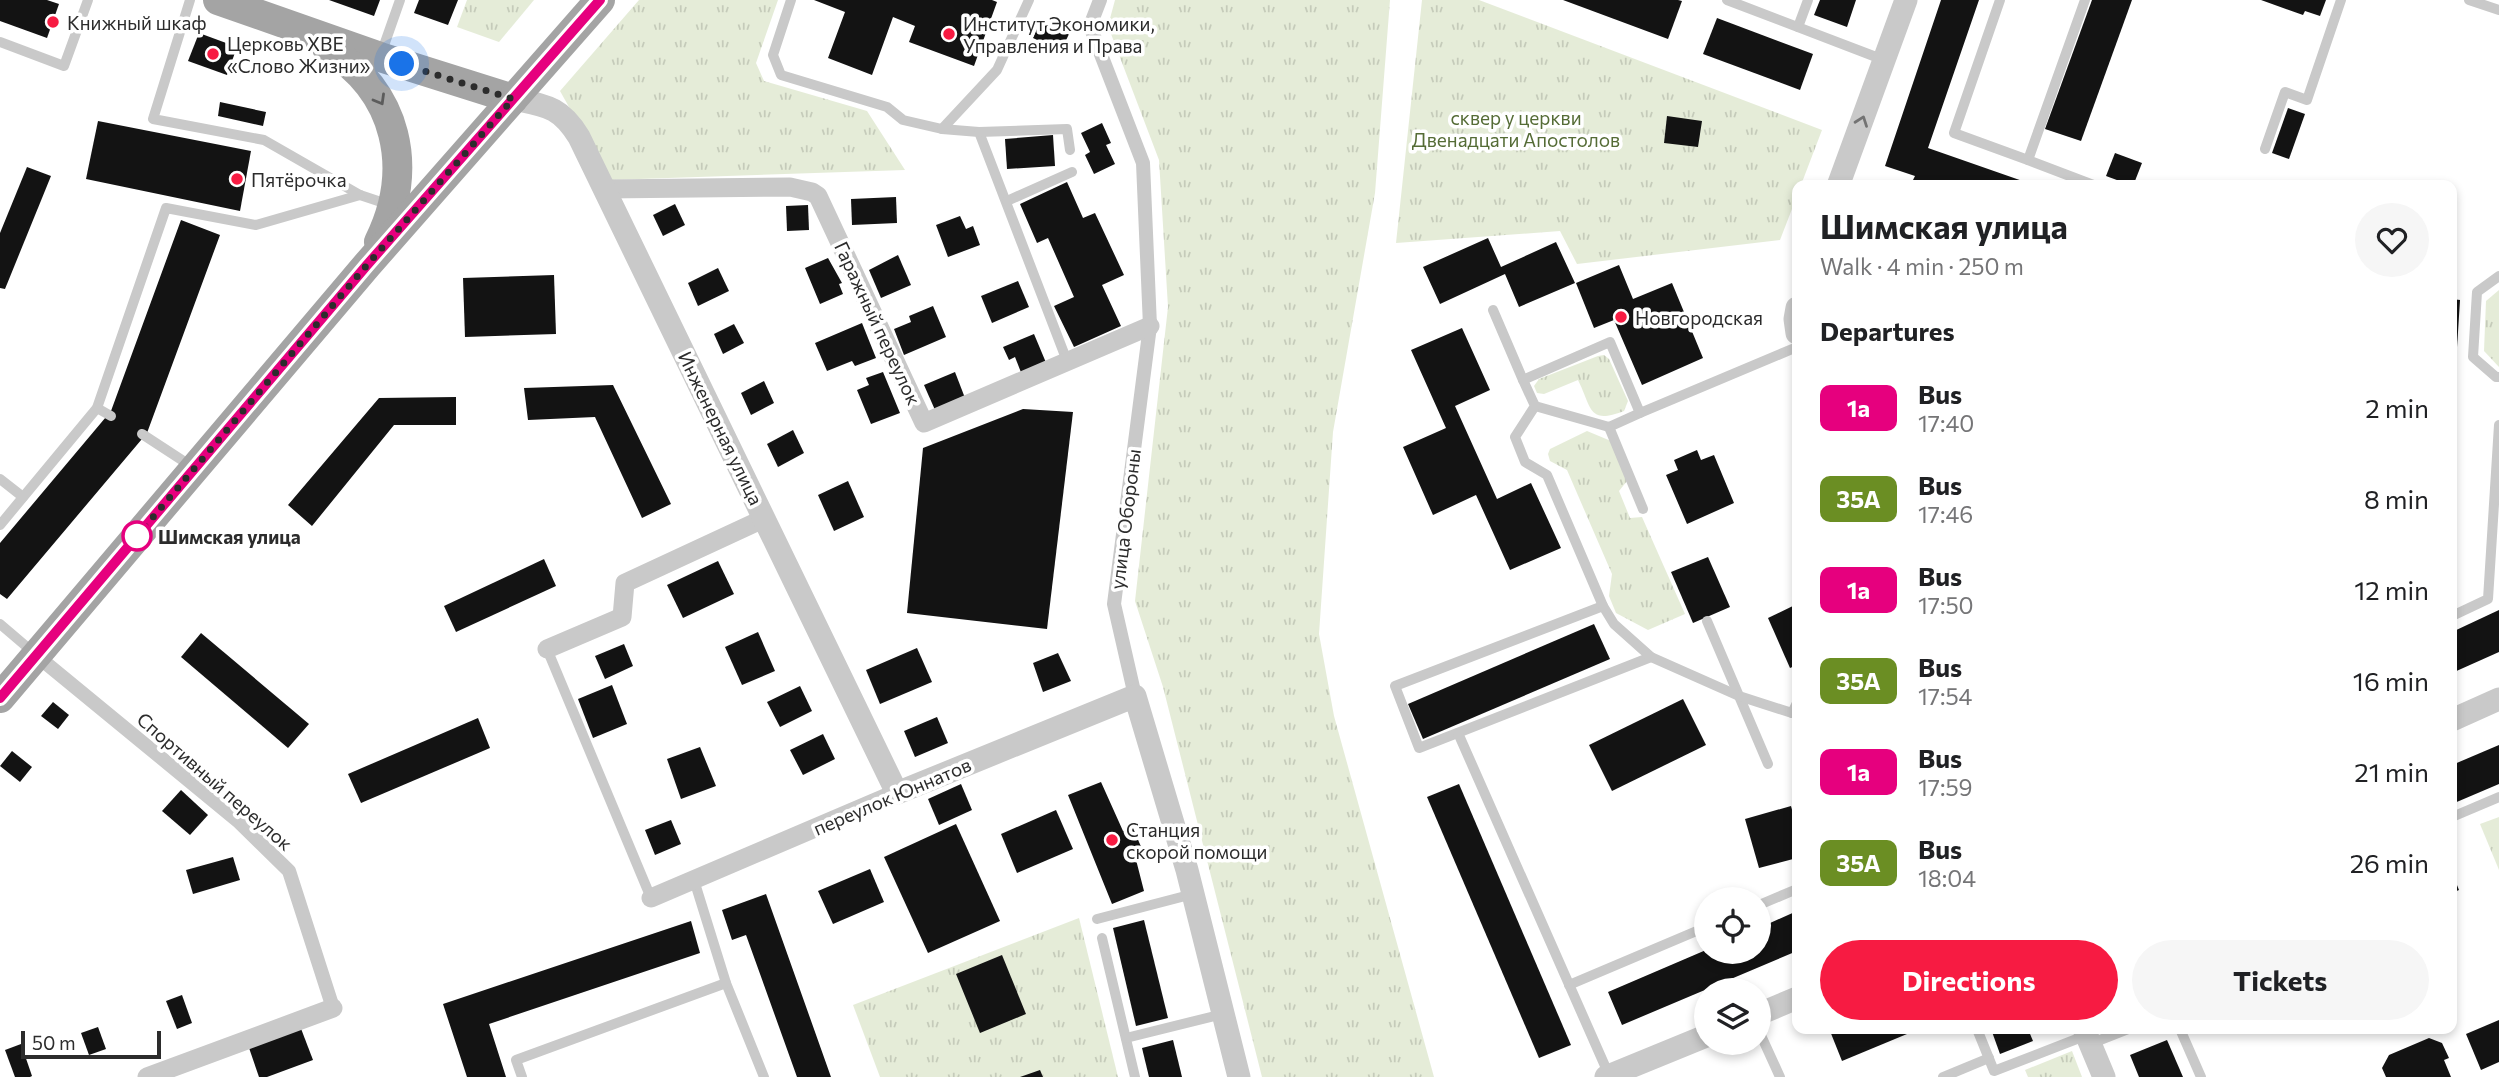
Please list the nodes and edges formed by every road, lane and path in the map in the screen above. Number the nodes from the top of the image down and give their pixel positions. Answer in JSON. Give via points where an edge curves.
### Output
{"nodes":[{"id":1,"x":88,"y":0,"type":"edge"},
{"id":2,"x":190,"y":0,"type":"edge"},
{"id":3,"x":218,"y":0,"type":"edge"},
{"id":4,"x":400,"y":0,"type":"edge"},
{"id":5,"x":600,"y":0,"type":"edge"},
{"id":6,"x":791,"y":0,"type":"edge"},
{"id":7,"x":1029,"y":0,"type":"edge"},
{"id":8,"x":1100,"y":0,"type":"edge"},
{"id":9,"x":1727,"y":0,"type":"edge"},
{"id":10,"x":1808,"y":0,"type":"edge"},
{"id":11,"x":1906,"y":0,"type":"edge"},
{"id":12,"x":2000,"y":0,"type":"edge"},
{"id":13,"x":2085,"y":0,"type":"edge"},
{"id":14,"x":2341,"y":0,"type":"edge"},
{"id":15,"x":2469,"y":0,"type":"edge"},
{"id":16,"x":2499,"y":10,"type":"edge"},
{"id":17,"x":290,"y":27,"type":"junction"},
{"id":18,"x":1798,"y":27,"type":"junction"},
{"id":19,"x":0,"y":43,"type":"edge"},
{"id":20,"x":380,"y":57,"type":"junction"},
{"id":21,"x":1884,"y":60,"type":"junction"},
{"id":22,"x":513,"y":99,"type":"junction"},
{"id":23,"x":942,"y":129,"type":"junction"},
{"id":24,"x":979,"y":132,"type":"junction"},
{"id":25,"x":2265,"y":149,"type":"dead end"},
{"id":26,"x":1069,"y":150,"type":"dead end"},
{"id":27,"x":2028,"y":160,"type":"junction"},
{"id":28,"x":1072,"y":172,"type":"dead end"},
{"id":29,"x":1840,"y":180,"type":"edge"},
{"id":30,"x":2080,"y":180,"type":"edge"},
{"id":31,"x":605,"y":189,"type":"junction"},
{"id":32,"x":360,"y":195,"type":"junction"},
{"id":33,"x":1007,"y":201,"type":"junction"},
{"id":34,"x":391,"y":206,"type":"junction"},
{"id":35,"x":367,"y":265,"type":"junction"},
{"id":36,"x":2499,"y":276,"type":"edge"},
{"id":37,"x":1493,"y":310,"type":"dead end"},
{"id":38,"x":1150,"y":326,"type":"junction"},
{"id":39,"x":1792,"y":331,"type":"edge"},
{"id":40,"x":1067,"y":361,"type":"junction"},
{"id":41,"x":2499,"y":377,"type":"edge"},
{"id":42,"x":1523,"y":380,"type":"junction"},
{"id":43,"x":1535,"y":406,"type":"junction"},
{"id":44,"x":97,"y":408,"type":"junction"},
{"id":45,"x":1640,"y":413,"type":"junction"},
{"id":46,"x":111,"y":416,"type":"dead end"},
{"id":47,"x":2499,"y":425,"type":"edge"},
{"id":48,"x":1609,"y":427,"type":"junction"},
{"id":49,"x":142,"y":434,"type":"dead end"},
{"id":50,"x":194,"y":469,"type":"junction"},
{"id":51,"x":0,"y":479,"type":"edge"},
{"id":52,"x":23,"y":497,"type":"junction"},
{"id":53,"x":1643,"y":509,"type":"dead end"},
{"id":54,"x":765,"y":518,"type":"junction"},
{"id":55,"x":0,"y":525,"type":"edge"},
{"id":56,"x":1603,"y":606,"type":"junction"},
{"id":57,"x":2457,"y":614,"type":"edge"},
{"id":58,"x":1707,"y":621,"type":"dead end"},
{"id":59,"x":0,"y":624,"type":"edge"},
{"id":60,"x":547,"y":649,"type":"joint"},
{"id":61,"x":36,"y":655,"type":"junction"},
{"id":62,"x":1651,"y":657,"type":"junction"},
{"id":63,"x":1135,"y":696,"type":"junction"},
{"id":64,"x":1739,"y":696,"type":"junction"},
{"id":65,"x":0,"y":698,"type":"edge"},
{"id":66,"x":2499,"y":699,"type":"edge"},
{"id":67,"x":1792,"y":707,"type":"edge"},
{"id":68,"x":2457,"y":718,"type":"edge"},
{"id":69,"x":1458,"y":733,"type":"junction"},
{"id":70,"x":1768,"y":764,"type":"dead end"},
{"id":71,"x":897,"y":793,"type":"junction"},
{"id":72,"x":2499,"y":797,"type":"edge"},
{"id":73,"x":2457,"y":815,"type":"edge"},
{"id":74,"x":694,"y":880,"type":"junction"},
{"id":75,"x":1792,"y":891,"type":"edge"},
{"id":76,"x":1193,"y":894,"type":"junction"},
{"id":77,"x":651,"y":898,"type":"joint"},
{"id":78,"x":1771,"y":900,"type":"edge"},
{"id":79,"x":1097,"y":919,"type":"dead end"},
{"id":80,"x":1694,"y":932,"type":"edge"},
{"id":81,"x":1102,"y":939,"type":"dead end"},
{"id":82,"x":726,"y":983,"type":"junction"},
{"id":83,"x":1569,"y":985,"type":"junction"},
{"id":84,"x":1792,"y":1001,"type":"edge"},
{"id":85,"x":333,"y":1008,"type":"joint"},
{"id":86,"x":1771,"y":1009,"type":"edge"},
{"id":87,"x":1223,"y":1014,"type":"junction"},
{"id":88,"x":1980,"y":1034,"type":"edge"},
{"id":89,"x":2182,"y":1034,"type":"edge"},
{"id":90,"x":2087,"y":1036,"type":"edge"},
{"id":91,"x":1126,"y":1038,"type":"junction"},
{"id":92,"x":1694,"y":1041,"type":"edge"},
{"id":93,"x":1770,"y":1055,"type":"edge"},
{"id":94,"x":1989,"y":1058,"type":"junction"},
{"id":95,"x":1608,"y":1076,"type":"edge"},
{"id":96,"x":147,"y":1077,"type":"edge"},
{"id":97,"x":522,"y":1077,"type":"edge"},
{"id":98,"x":764,"y":1077,"type":"edge"},
{"id":99,"x":1135,"y":1077,"type":"edge"},
{"id":100,"x":1239,"y":1077,"type":"edge"},
{"id":101,"x":1780,"y":1077,"type":"edge"},
{"id":102,"x":1943,"y":1077,"type":"edge"},
{"id":103,"x":2104,"y":1077,"type":"edge"},
{"id":104,"x":2201,"y":1077,"type":"edge"}],
"edges":[{"from":1,"to":19,"type":"lane","via":[[64,66]]},
{"from":2,"to":32,"type":"lane","via":[[153,119],[264,140]]},
{"from":3,"to":17,"type":"main road"},
{"from":4,"to":20,"type":"lane"},
{"from":5,"to":22,"type":"main road"},
{"from":6,"to":23,"type":"lane","via":[[773,55],[781,75],[887,107],[903,120]]},
{"from":7,"to":23,"type":"lane","via":[[997,70]]},
{"from":8,"to":38,"type":"street","name":"улица Обороны","via":[[1090,26],[1143,163]]},
{"from":9,"to":18,"type":"lane"},
{"from":10,"to":18,"type":"lane"},
{"from":11,"to":21,"type":"street"},
{"from":12,"to":27,"type":"lane","via":[[1954,133]]},
{"from":13,"to":27,"type":"lane"},
{"from":14,"to":25,"type":"lane","via":[[2307,100],[2285,92]]},
{"from":15,"to":16,"type":"lane"},
{"from":17,"to":20,"type":"main road"},
{"from":17,"to":34,"type":"main road","one_way":true,"via":[[360,73],[378,94],[396,142]]},
{"from":18,"to":21,"type":"lane"},
{"from":20,"to":22,"type":"main road"},
{"from":29,"to":21,"type":"street","one_way":true},
{"from":22,"to":31,"type":"street","name":"Инженерная улица","via":[[550,107],[564,116]]},
{"from":22,"to":35,"type":"main road"},
{"from":23,"to":24,"type":"lane"},
{"from":24,"to":26,"type":"lane","via":[[1067,129]]},
{"from":24,"to":33,"type":"lane"},
{"from":27,"to":30,"type":"lane"},
{"from":28,"to":33,"type":"lane"},
{"from":31,"to":40,"type":"street","name":"Гаражный переулок","via":[[790,187],[818,196],[924,423]]},
{"from":31,"to":54,"type":"street","name":"Инженерная улица"},
{"from":32,"to":34,"type":"lane"},
{"from":32,"to":44,"type":"lane","via":[[256,225],[166,208]]},
{"from":33,"to":40,"type":"lane"},
{"from":34,"to":35,"type":"main road"},
{"from":35,"to":50,"type":"main road"},
{"from":36,"to":41,"type":"lane","via":[[2477,292],[2473,357]]},
{"from":37,"to":42,"type":"lane"},
{"from":38,"to":40,"type":"street","name":"Гаражный переулок"},
{"from":38,"to":63,"type":"street","name":"улица Обороны","via":[[1114,604]]},
{"from":39,"to":45,"type":"lane"},
{"from":42,"to":43,"type":"lane"},
{"from":42,"to":45,"type":"lane","via":[[1610,342]]},
{"from":43,"to":48,"type":"lane"},
{"from":43,"to":56,"type":"lane","via":[[1515,437],[1525,462],[1547,475]]},
{"from":44,"to":46,"type":"lane"},
{"from":44,"to":52,"type":"lane"},
{"from":45,"to":48,"type":"lane"},
{"from":47,"to":57,"type":"lane","via":[[2488,599]]},
{"from":48,"to":53,"type":"lane"},
{"from":49,"to":50,"type":"lane"},
{"from":50,"to":61,"type":"main road"},
{"from":51,"to":52,"type":"lane"},
{"from":52,"to":55,"type":"lane"},
{"from":54,"to":60,"type":"street","via":[[625,583],[622,617]]},
{"from":54,"to":71,"type":"street","name":"Инженерная улица"},
{"from":56,"to":62,"type":"lane","via":[[1614,624]]},
{"from":56,"to":69,"type":"lane","via":[[1395,686],[1419,748]]},
{"from":58,"to":64,"type":"lane"},
{"from":59,"to":61,"type":"lane"},
{"from":60,"to":77,"type":"lane"},
{"from":61,"to":65,"type":"main road"},
{"from":61,"to":85,"type":"street","name":"Спортивный переулок","via":[[238,821],[289,871]]},
{"from":62,"to":64,"type":"lane"},
{"from":62,"to":69,"type":"lane"},
{"from":63,"to":71,"type":"street","name":"переулок Юннатов"},
{"from":63,"to":76,"type":"street","name":"улица Обороны"},
{"from":64,"to":67,"type":"lane"},
{"from":64,"to":70,"type":"lane"},
{"from":66,"to":68,"type":"street"},
{"from":69,"to":83,"type":"lane"},
{"from":71,"to":74,"type":"street","name":"переулок Юннатов"},
{"from":72,"to":73,"type":"lane"},
{"from":74,"to":77,"type":"street","name":"переулок Юннатов"},
{"from":74,"to":82,"type":"lane"},
{"from":75,"to":78,"type":"lane"},
{"from":76,"to":79,"type":"lane"},
{"from":76,"to":87,"type":"street","name":"улица Обороны"},
{"from":80,"to":83,"type":"lane"},
{"from":81,"to":91,"type":"lane"},
{"from":82,"to":97,"type":"lane","via":[[516,1060]]},
{"from":82,"to":98,"type":"lane"},
{"from":83,"to":95,"type":"lane"},
{"from":84,"to":86,"type":"street"},
{"from":85,"to":96,"type":"street"},
{"from":87,"to":91,"type":"lane"},
{"from":87,"to":100,"type":"street","name":"улица Обороны"},
{"from":88,"to":94,"type":"lane"},
{"from":89,"to":104,"type":"lane"},
{"from":90,"to":94,"type":"lane","via":[[1994,1071]]},
{"from":90,"to":103,"type":"street"},
{"from":91,"to":99,"type":"lane"},
{"from":92,"to":95,"type":"street"},
{"from":93,"to":101,"type":"lane"},
{"from":94,"to":102,"type":"lane"}]}
